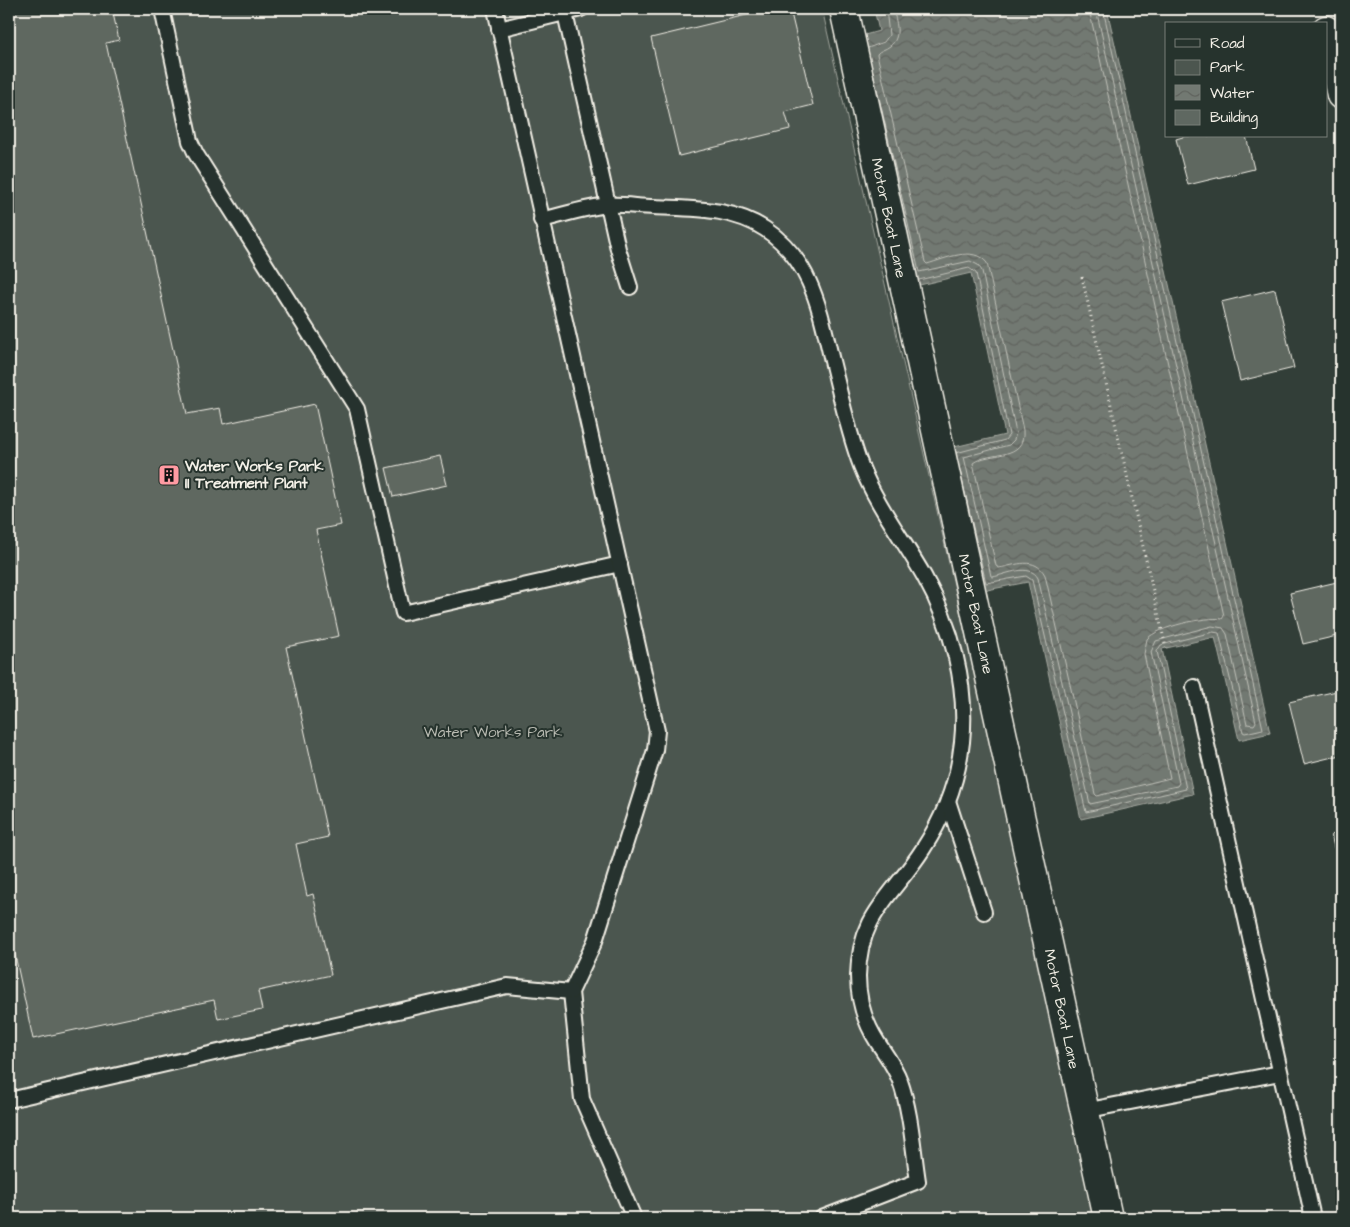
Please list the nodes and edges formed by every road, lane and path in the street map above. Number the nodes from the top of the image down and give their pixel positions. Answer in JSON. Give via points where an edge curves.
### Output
{"nodes":[{"id":1,"x":162,"y":9,"type":"edge"},
{"id":2,"x":495,"y":9,"type":"edge"},
{"id":3,"x":581,"y":9,"type":"edge"},
{"id":4,"x":844,"y":9,"type":"edge"},
{"id":5,"x":1321,"y":9,"type":"edge"},
{"id":6,"x":565,"y":13,"type":"junction"},
{"id":7,"x":1324,"y":22,"type":"edge"},
{"id":8,"x":499,"y":29,"type":"junction"},
{"id":9,"x":1328,"y":39,"type":"edge"},
{"id":10,"x":1341,"y":95,"type":"edge"},
{"id":11,"x":609,"y":205,"type":"junction"},
{"id":12,"x":541,"y":220,"type":"junction"},
{"id":13,"x":1082,"y":277,"type":"dead end"},
{"id":14,"x":630,"y":287,"type":"dead end"},
{"id":15,"x":620,"y":564,"type":"junction"},
{"id":16,"x":1166,"y":648,"type":"dead end"},
{"id":17,"x":1194,"y":687,"type":"dead end"},
{"id":18,"x":948,"y":801,"type":"junction"},
{"id":19,"x":984,"y":912,"type":"dead end"},
{"id":20,"x":571,"y":992,"type":"junction"},
{"id":21,"x":1280,"y":1074,"type":"junction"},
{"id":22,"x":9,"y":1100,"type":"edge"},
{"id":23,"x":1084,"y":1111,"type":"junction"},
{"id":24,"x":634,"y":1218,"type":"edge"},
{"id":25,"x":822,"y":1218,"type":"edge"},
{"id":26,"x":1108,"y":1218,"type":"edge"},
{"id":27,"x":1313,"y":1218,"type":"edge"}],
"edges":[{"from":1,"to":15,"type":"lane","via":[[190,141],[196,154],[357,409],[403,613]]},
{"from":2,"to":8,"type":"lane"},
{"from":3,"to":6,"type":"lane"},
{"from":4,"to":23,"type":"street","name":"Motor Boat Lane"},
{"from":5,"to":7,"type":"street"},
{"from":6,"to":8,"type":"lane"},
{"from":6,"to":11,"type":"lane"},
{"from":8,"to":12,"type":"lane"},
{"from":9,"to":10,"type":"street"},
{"from":11,"to":12,"type":"lane"},
{"from":11,"to":14,"type":"lane"},
{"from":11,"to":18,"type":"lane","via":[[731,213],[765,229],[783,243],[806,274],[818,301],[844,412],[863,470],[887,519],[935,597],[955,651],[963,712],[962,742]]},
{"from":12,"to":15,"type":"lane"},
{"from":13,"to":16,"type":"path"},
{"from":15,"to":20,"type":"lane","via":[[657,731],[655,750],[595,941]]},
{"from":17,"to":21,"type":"lane"},
{"from":18,"to":19,"type":"lane"},
{"from":18,"to":25,"type":"lane","via":[[922,850],[873,915],[865,933],[859,966],[859,990],[864,1013],[876,1040],[893,1065],[903,1092],[918,1181]]},
{"from":20,"to":22,"type":"lane","via":[[507,986]]},
{"from":20,"to":24,"type":"lane","via":[[582,1099]]},
{"from":21,"to":23,"type":"lane"},
{"from":21,"to":27,"type":"lane"},
{"from":23,"to":26,"type":"street","name":"Motor Boat Lane"}]}
